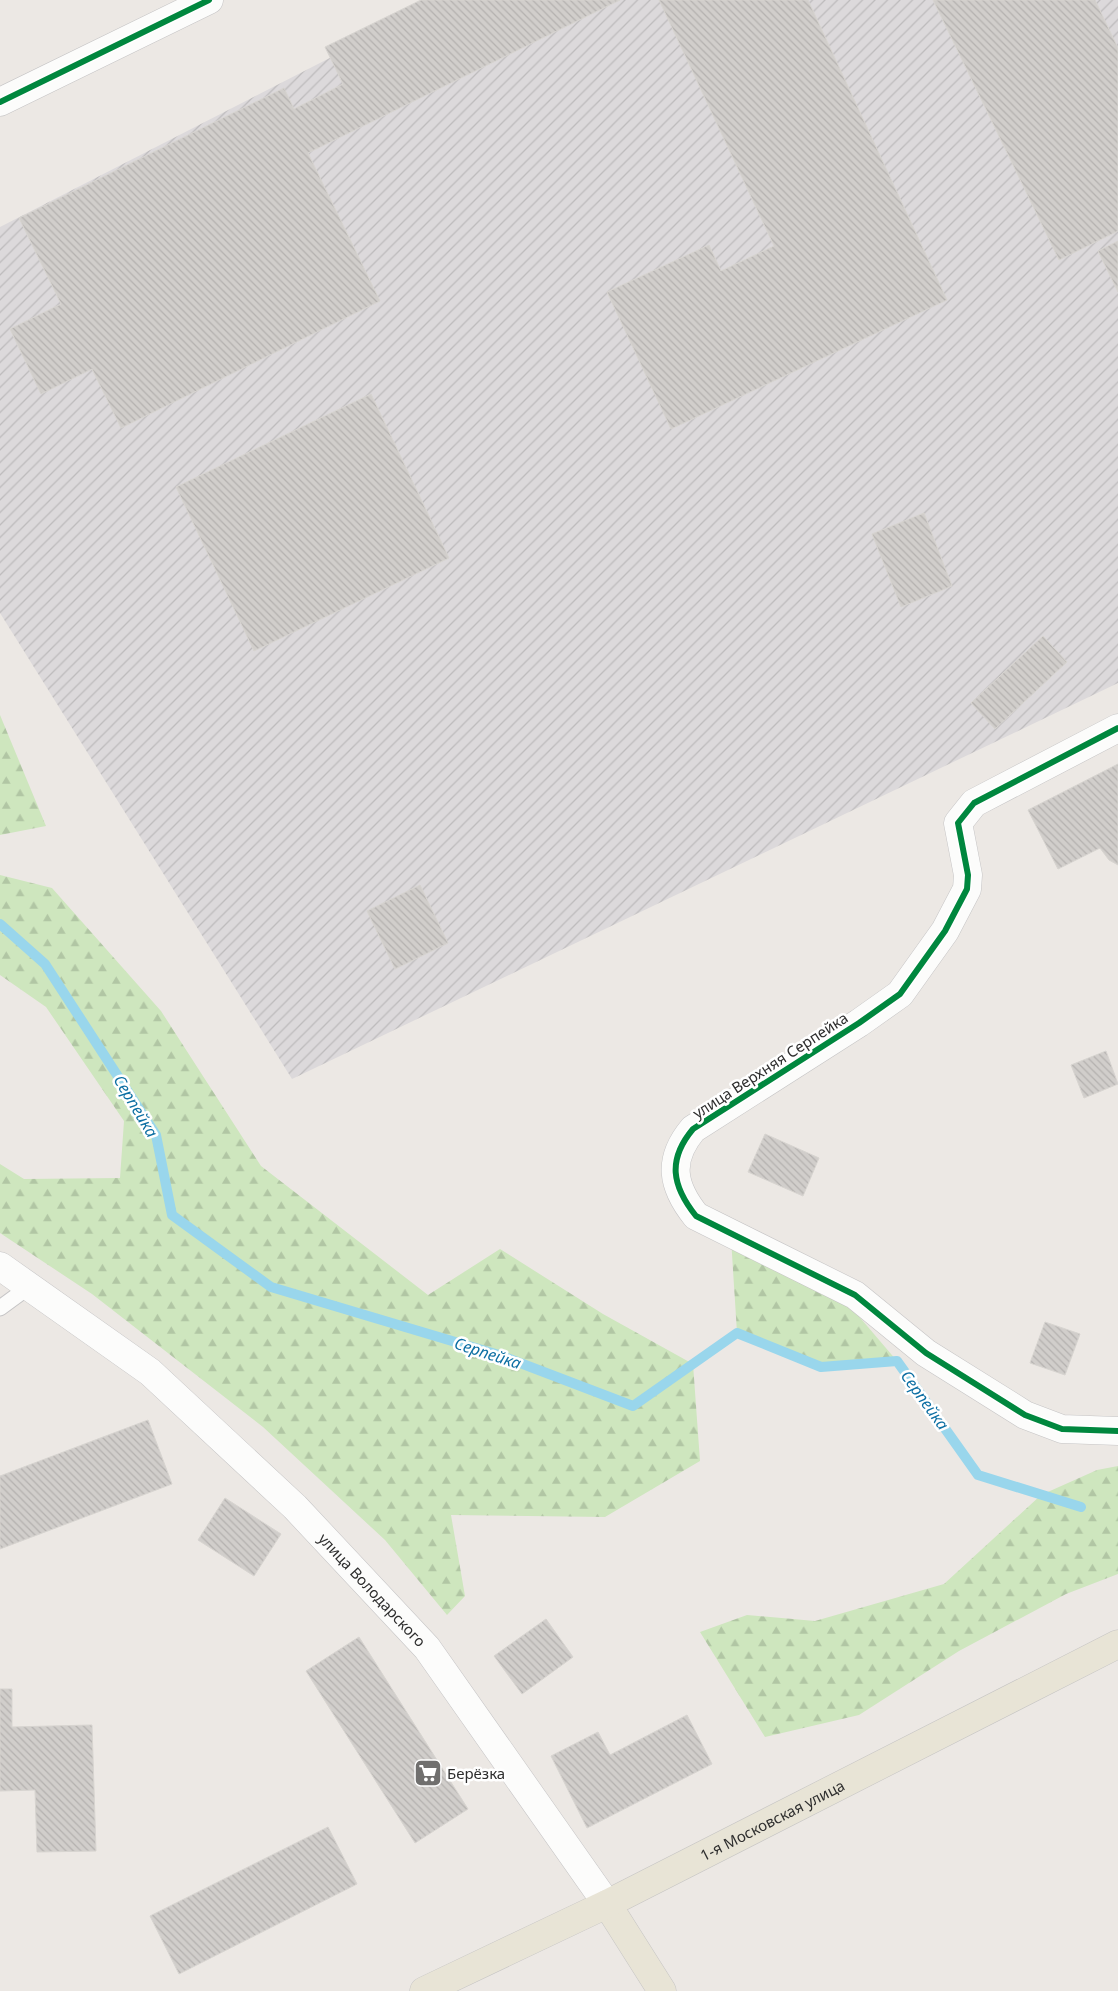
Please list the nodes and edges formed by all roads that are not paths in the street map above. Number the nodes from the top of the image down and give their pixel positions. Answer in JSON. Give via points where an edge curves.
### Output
{"nodes":[{"id":1,"x":209,"y":0,"type":"edge"},
{"id":2,"x":0,"y":102,"type":"edge"},
{"id":3,"x":1118,"y":728,"type":"edge"},
{"id":4,"x":0,"y":1266,"type":"edge"},
{"id":5,"x":30,"y":1286,"type":"junction"},
{"id":6,"x":0,"y":1308,"type":"edge"},
{"id":7,"x":1118,"y":1431,"type":"edge"},
{"id":8,"x":1118,"y":1644,"type":"edge"},
{"id":9,"x":607,"y":1904,"type":"junction"},
{"id":10,"x":424,"y":1991,"type":"edge"},
{"id":11,"x":662,"y":1991,"type":"edge"}],
"edges":[{"from":1,"to":2,"type":"street"},
{"from":3,"to":7,"type":"street","name":"улица Верхняя Серпейка","via":[[974,803],[958,823],[968,875],[967,889],[945,932],[900,994],[693,1129],[677,1154],[675,1175],[686,1204],[696,1216],[854,1295],[926,1353],[1025,1415],[1062,1429]]},
{"from":4,"to":5,"type":"street","name":"улица Володарского"},
{"from":5,"to":6,"type":"lane"},
{"from":5,"to":9,"type":"street","name":"улица Володарского","via":[[150,1372],[302,1514],[427,1648]]},
{"from":8,"to":9,"type":"main road","name":"1-я Московская улица"},
{"from":9,"to":10,"type":"main road","name":"1-я Московская улица"},
{"from":9,"to":11,"type":"main road","name":"улица Володарского"}]}
